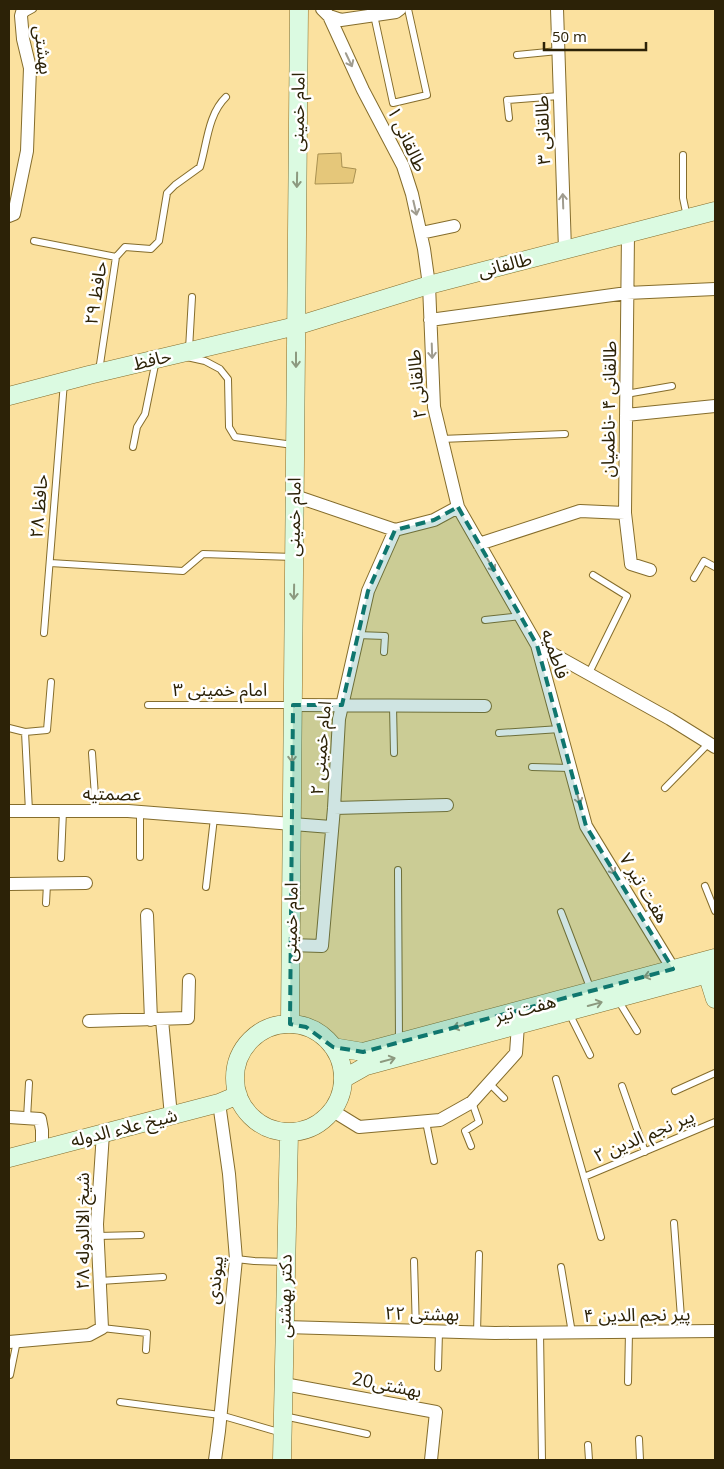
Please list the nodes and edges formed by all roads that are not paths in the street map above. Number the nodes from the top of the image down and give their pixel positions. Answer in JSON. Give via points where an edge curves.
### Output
{"nodes":[{"id":1,"x":33,"y":9,"type":"edge"},
{"id":2,"x":299,"y":9,"type":"edge"},
{"id":3,"x":400,"y":9,"type":"edge"},
{"id":4,"x":408,"y":9,"type":"edge"},
{"id":5,"x":556,"y":9,"type":"edge"},
{"id":6,"x":22,"y":12,"type":"edge"},
{"id":7,"x":326,"y":12,"type":"edge"},
{"id":8,"x":374,"y":15,"type":"junction"},
{"id":9,"x":558,"y":51,"type":"junction"},
{"id":10,"x":516,"y":55,"type":"dead end"},
{"id":11,"x":226,"y":96,"type":"dead end"},
{"id":12,"x":559,"y":96,"type":"junction"},
{"id":13,"x":509,"y":118,"type":"dead end"},
{"id":14,"x":683,"y":155,"type":"dead end"},
{"id":15,"x":715,"y":211,"type":"edge"},
{"id":16,"x":12,"y":215,"type":"edge"},
{"id":17,"x":687,"y":219,"type":"junction"},
{"id":18,"x":454,"y":226,"type":"dead end"},
{"id":19,"x":421,"y":233,"type":"junction"},
{"id":20,"x":628,"y":234,"type":"junction"},
{"id":21,"x":34,"y":242,"type":"dead end"},
{"id":22,"x":564,"y":250,"type":"junction"},
{"id":23,"x":116,"y":257,"type":"junction"},
{"id":24,"x":429,"y":285,"type":"junction"},
{"id":25,"x":715,"y":289,"type":"edge"},
{"id":26,"x":627,"y":293,"type":"junction"},
{"id":27,"x":192,"y":297,"type":"dead end"},
{"id":28,"x":430,"y":320,"type":"junction"},
{"id":29,"x":296,"y":326,"type":"junction"},
{"id":30,"x":173,"y":355,"type":"junction"},
{"id":31,"x":99,"y":372,"type":"junction"},
{"id":32,"x":64,"y":381,"type":"junction"},
{"id":33,"x":672,"y":386,"type":"dead end"},
{"id":34,"x":626,"y":394,"type":"junction"},
{"id":35,"x":9,"y":396,"type":"edge"},
{"id":36,"x":715,"y":406,"type":"edge"},
{"id":37,"x":626,"y":415,"type":"junction"},
{"id":38,"x":565,"y":434,"type":"dead end"},
{"id":39,"x":442,"y":439,"type":"junction"},
{"id":40,"x":295,"y":445,"type":"junction"},
{"id":41,"x":133,"y":448,"type":"dead end"},
{"id":42,"x":295,"y":496,"type":"junction"},
{"id":43,"x":458,"y":507,"type":"junction"},
{"id":44,"x":625,"y":513,"type":"junction"},
{"id":45,"x":395,"y":530,"type":"junction"},
{"id":46,"x":479,"y":544,"type":"junction"},
{"id":47,"x":294,"y":557,"type":"junction"},
{"id":48,"x":50,"y":563,"type":"junction"},
{"id":49,"x":715,"y":568,"type":"edge"},
{"id":50,"x":650,"y":570,"type":"dead end"},
{"id":51,"x":593,"y":575,"type":"dead end"},
{"id":52,"x":694,"y":578,"type":"dead end"},
{"id":53,"x":521,"y":616,"type":"junction"},
{"id":54,"x":485,"y":620,"type":"dead end"},
{"id":55,"x":44,"y":634,"type":"dead end"},
{"id":56,"x":357,"y":635,"type":"junction"},
{"id":57,"x":537,"y":645,"type":"junction"},
{"id":58,"x":384,"y":652,"type":"dead end"},
{"id":59,"x":588,"y":675,"type":"junction"},
{"id":60,"x":51,"y":682,"type":"dead end"},
{"id":61,"x":148,"y":705,"type":"dead end"},
{"id":62,"x":293,"y":705,"type":"junction"},
{"id":63,"x":342,"y":705,"type":"junction"},
{"id":64,"x":393,"y":706,"type":"junction"},
{"id":65,"x":485,"y":706,"type":"dead end"},
{"id":66,"x":9,"y":728,"type":"edge"},
{"id":67,"x":560,"y":729,"type":"junction"},
{"id":68,"x":25,"y":732,"type":"junction"},
{"id":69,"x":499,"y":733,"type":"dead end"},
{"id":70,"x":712,"y":745,"type":"edge"},
{"id":71,"x":92,"y":753,"type":"dead end"},
{"id":72,"x":394,"y":753,"type":"dead end"},
{"id":73,"x":532,"y":767,"type":"dead end"},
{"id":74,"x":570,"y":768,"type":"junction"},
{"id":75,"x":665,"y":788,"type":"dead end"},
{"id":76,"x":447,"y":805,"type":"dead end"},
{"id":77,"x":334,"y":808,"type":"junction"},
{"id":78,"x":9,"y":811,"type":"edge"},
{"id":79,"x":29,"y":811,"type":"junction"},
{"id":80,"x":63,"y":811,"type":"junction"},
{"id":81,"x":96,"y":811,"type":"junction"},
{"id":82,"x":140,"y":812,"type":"junction"},
{"id":83,"x":214,"y":818,"type":"junction"},
{"id":84,"x":292,"y":824,"type":"junction"},
{"id":85,"x":586,"y":826,"type":"joint"},
{"id":86,"x":331,"y":827,"type":"junction"},
{"id":87,"x":61,"y":858,"type":"dead end"},
{"id":88,"x":140,"y":858,"type":"dead end"},
{"id":89,"x":398,"y":870,"type":"dead end"},
{"id":90,"x":9,"y":884,"type":"edge"},
{"id":91,"x":47,"y":884,"type":"junction"},
{"id":92,"x":86,"y":884,"type":"dead end"},
{"id":93,"x":705,"y":886,"type":"dead end"},
{"id":94,"x":206,"y":888,"type":"dead end"},
{"id":95,"x":46,"y":903,"type":"dead end"},
{"id":96,"x":658,"y":908,"type":"dead end"},
{"id":97,"x":715,"y":911,"type":"edge"},
{"id":98,"x":561,"y":912,"type":"dead end"},
{"id":99,"x":147,"y":915,"type":"dead end"},
{"id":100,"x":642,"y":918,"type":"junction"},
{"id":101,"x":290,"y":945,"type":"junction"},
{"id":102,"x":710,"y":966,"type":"edge"},
{"id":103,"x":673,"y":969,"type":"junction"},
{"id":104,"x":189,"y":980,"type":"dead end"},
{"id":105,"x":591,"y":991,"type":"junction"},
{"id":106,"x":618,"y":998,"type":"junction"},
{"id":107,"x":715,"y":999,"type":"edge"},
{"id":108,"x":568,"y":1012,"type":"junction"},
{"id":109,"x":156,"y":1020,"type":"junction"},
{"id":110,"x":89,"y":1021,"type":"dead end"},
{"id":111,"x":290,"y":1024,"type":"junction"},
{"id":112,"x":518,"y":1025,"type":"junction"},
{"id":113,"x":637,"y":1032,"type":"dead end"},
{"id":114,"x":398,"y":1042,"type":"junction"},
{"id":115,"x":333,"y":1047,"type":"junction"},
{"id":116,"x":590,"y":1056,"type":"dead end"},
{"id":117,"x":715,"y":1073,"type":"edge"},
{"id":118,"x":343,"y":1079,"type":"junction"},
{"id":119,"x":556,"y":1079,"type":"dead end"},
{"id":120,"x":29,"y":1083,"type":"dead end"},
{"id":121,"x":490,"y":1083,"type":"junction"},
{"id":122,"x":622,"y":1086,"type":"dead end"},
{"id":123,"x":675,"y":1091,"type":"dead end"},
{"id":124,"x":238,"y":1095,"type":"junction"},
{"id":125,"x":504,"y":1098,"type":"dead end"},
{"id":126,"x":472,"y":1102,"type":"junction"},
{"id":127,"x":219,"y":1103,"type":"junction"},
{"id":128,"x":332,"y":1111,"type":"junction"},
{"id":129,"x":170,"y":1116,"type":"junction"},
{"id":130,"x":9,"y":1117,"type":"edge"},
{"id":131,"x":27,"y":1118,"type":"junction"},
{"id":132,"x":426,"y":1122,"type":"junction"},
{"id":133,"x":715,"y":1122,"type":"edge"},
{"id":134,"x":289,"y":1133,"type":"junction"},
{"id":135,"x":103,"y":1134,"type":"junction"},
{"id":136,"x":471,"y":1146,"type":"dead end"},
{"id":137,"x":42,"y":1149,"type":"junction"},
{"id":138,"x":644,"y":1152,"type":"junction"},
{"id":139,"x":9,"y":1158,"type":"edge"},
{"id":140,"x":434,"y":1161,"type":"dead end"},
{"id":141,"x":584,"y":1177,"type":"junction"},
{"id":142,"x":674,"y":1223,"type":"dead end"},
{"id":143,"x":141,"y":1235,"type":"dead end"},
{"id":144,"x":97,"y":1236,"type":"junction"},
{"id":145,"x":602,"y":1237,"type":"dead end"},
{"id":146,"x":479,"y":1254,"type":"dead end"},
{"id":147,"x":236,"y":1258,"type":"junction"},
{"id":148,"x":414,"y":1261,"type":"dead end"},
{"id":149,"x":286,"y":1262,"type":"junction"},
{"id":150,"x":561,"y":1267,"type":"dead end"},
{"id":151,"x":163,"y":1277,"type":"dead end"},
{"id":152,"x":100,"y":1281,"type":"junction"},
{"id":153,"x":285,"y":1327,"type":"junction"},
{"id":154,"x":102,"y":1328,"type":"junction"},
{"id":155,"x":715,"y":1331,"type":"edge"},
{"id":156,"x":416,"y":1332,"type":"junction"},
{"id":157,"x":439,"y":1332,"type":"junction"},
{"id":158,"x":629,"y":1332,"type":"junction"},
{"id":159,"x":682,"y":1332,"type":"junction"},
{"id":160,"x":477,"y":1333,"type":"junction"},
{"id":161,"x":540,"y":1333,"type":"junction"},
{"id":162,"x":558,"y":1333,"type":"joint"},
{"id":163,"x":572,"y":1333,"type":"junction"},
{"id":164,"x":13,"y":1341,"type":"edge"},
{"id":165,"x":146,"y":1350,"type":"dead end"},
{"id":166,"x":438,"y":1368,"type":"dead end"},
{"id":167,"x":10,"y":1375,"type":"edge"},
{"id":168,"x":628,"y":1382,"type":"dead end"},
{"id":169,"x":284,"y":1384,"type":"junction"},
{"id":170,"x":120,"y":1402,"type":"dead end"},
{"id":171,"x":220,"y":1416,"type":"junction"},
{"id":172,"x":283,"y":1425,"type":"junction"},
{"id":173,"x":366,"y":1434,"type":"dead end"},
{"id":174,"x":640,"y":1439,"type":"dead end"},
{"id":175,"x":588,"y":1445,"type":"dead end"},
{"id":176,"x":215,"y":1460,"type":"edge"},
{"id":177,"x":282,"y":1460,"type":"edge"},
{"id":178,"x":431,"y":1460,"type":"edge"},
{"id":179,"x":542,"y":1460,"type":"edge"},
{"id":180,"x":589,"y":1460,"type":"edge"},
{"id":181,"x":640,"y":1460,"type":"edge"}],
"edges":[{"from":1,"to":6,"type":"lane"},
{"from":2,"to":29,"type":"main road","name":"امام خمینی","one_way":true},
{"from":3,"to":8,"type":"street"},
{"from":4,"to":8,"type":"lane","via":[[427,95],[393,103]]},
{"from":5,"to":9,"type":"street","name":"طالقانی ۳"},
{"from":6,"to":16,"type":"street","name":"بهشتی","via":[[23,39],[30,68],[27,151]]},
{"from":7,"to":8,"type":"street","via":[[341,20]]},
{"from":7,"to":19,"type":"street","name":"طالقانی ۱","one_way":true,"via":[[403,166]]},
{"from":9,"to":10,"type":"lane"},
{"from":9,"to":12,"type":"street","name":"طالقانی ۳"},
{"from":11,"to":23,"type":"lane","name":"حافظ ۲۹","via":[[218,104],[212,120],[200,168],[167,193],[159,241],[151,249],[125,247]]},
{"from":12,"to":13,"type":"lane","via":[[507,100]]},
{"from":22,"to":12,"type":"street","name":"طالقانی ۳","one_way":true},
{"from":14,"to":17,"type":"lane","via":[[683,198]]},
{"from":15,"to":17,"type":"main road","name":"طالقانی"},
{"from":17,"to":20,"type":"main road","name":"طالقانی"},
{"from":18,"to":19,"type":"street"},
{"from":19,"to":24,"type":"street","name":"طالقانی ۱"},
{"from":20,"to":22,"type":"main road","name":"طالقانی"},
{"from":20,"to":26,"type":"street","name":"طالقانی ۴ -ناظمیان"},
{"from":21,"to":23,"type":"lane"},
{"from":22,"to":24,"type":"main road","name":"طالقانی"},
{"from":23,"to":31,"type":"lane","name":"حافظ ۲۹"},
{"from":24,"to":28,"type":"street","name":"طالقانی ۲"},
{"from":24,"to":29,"type":"main road","name":"طالقانی"},
{"from":25,"to":26,"type":"street"},
{"from":26,"to":28,"type":"street"},
{"from":26,"to":34,"type":"street","name":"طالقانی ۴ -ناظمیان"},
{"from":27,"to":30,"type":"lane"},
{"from":28,"to":39,"type":"street","name":"طالقانی ۲","one_way":true,"via":[[434,407]]},
{"from":29,"to":30,"type":"main road","name":"حافظ"},
{"from":29,"to":40,"type":"main road","name":"امام خمینی","one_way":true},
{"from":30,"to":31,"type":"main road","name":"حافظ"},
{"from":30,"to":40,"type":"lane","via":[[205,361],[228,378],[228,427],[235,437]]},
{"from":30,"to":41,"type":"lane","via":[[136,426]]},
{"from":31,"to":32,"type":"main road","name":"حافظ"},
{"from":32,"to":35,"type":"main road","name":"حافظ"},
{"from":32,"to":48,"type":"lane","name":"حافظ ۲۸"},
{"from":33,"to":34,"type":"lane"},
{"from":34,"to":37,"type":"street","name":"طالقانی ۴ -ناظمیان"},
{"from":36,"to":37,"type":"street"},
{"from":37,"to":44,"type":"street","name":"طالقانی ۴ -ناظمیان"},
{"from":38,"to":39,"type":"lane"},
{"from":39,"to":43,"type":"street","name":"طالقانی ۲"},
{"from":40,"to":42,"type":"main road","name":"امام خمینی"},
{"from":42,"to":45,"type":"street"},
{"from":42,"to":47,"type":"main road","name":"امام خمینی"},
{"from":43,"to":45,"type":"street","via":[[434,520]]},
{"from":43,"to":46,"type":"street","name":"فاطمیه"},
{"from":44,"to":46,"type":"street","via":[[580,511]]},
{"from":44,"to":50,"type":"street","name":"طالقانی ۴ -ناظمیان","via":[[631,564]]},
{"from":45,"to":56,"type":"street","name":"امام خمینی ۲","via":[[368,591]]},
{"from":46,"to":53,"type":"street","name":"فاطمیه","one_way":true},
{"from":47,"to":48,"type":"lane","via":[[203,554],[183,572]]},
{"from":47,"to":62,"type":"main road","name":"امام خمینی","one_way":true},
{"from":48,"to":55,"type":"lane","name":"حافظ ۲۸"},
{"from":49,"to":52,"type":"lane","via":[[704,561]]},
{"from":51,"to":59,"type":"lane","via":[[627,596]]},
{"from":53,"to":54,"type":"lane"},
{"from":53,"to":57,"type":"street","name":"فاطمیه"},
{"from":56,"to":58,"type":"lane","via":[[385,636]]},
{"from":56,"to":63,"type":"street","name":"امام خمینی ۲"},
{"from":57,"to":59,"type":"street"},
{"from":57,"to":67,"type":"street","name":"فاطمیه"},
{"from":59,"to":70,"type":"street"},
{"from":60,"to":68,"type":"lane","via":[[46,730]]},
{"from":61,"to":62,"type":"lane","name":"امام خمینی ۳"},
{"from":62,"to":63,"type":"street"},
{"from":62,"to":84,"type":"main road","name":"امام خمینی","one_way":true},
{"from":63,"to":64,"type":"street"},
{"from":63,"to":77,"type":"street","name":"امام خمینی ۲"},
{"from":64,"to":65,"type":"street"},
{"from":64,"to":72,"type":"lane"},
{"from":66,"to":68,"type":"lane"},
{"from":67,"to":69,"type":"lane"},
{"from":67,"to":74,"type":"street","name":"فاطمیه"},
{"from":68,"to":79,"type":"lane"},
{"from":70,"to":75,"type":"lane"},
{"from":71,"to":81,"type":"lane"},
{"from":73,"to":74,"type":"lane"},
{"from":74,"to":85,"type":"street","name":"فاطمیه","one_way":true},
{"from":76,"to":77,"type":"street"},
{"from":77,"to":86,"type":"street","name":"امام خمینی ۲"},
{"from":78,"to":79,"type":"street","name":"عصمتیه"},
{"from":79,"to":80,"type":"street","name":"عصمتیه"},
{"from":80,"to":81,"type":"street","name":"عصمتیه"},
{"from":80,"to":87,"type":"lane"},
{"from":81,"to":82,"type":"street","name":"عصمتیه"},
{"from":82,"to":83,"type":"street","name":"عصمتیه"},
{"from":82,"to":88,"type":"lane"},
{"from":83,"to":84,"type":"street","name":"عصمتیه"},
{"from":83,"to":94,"type":"lane"},
{"from":84,"to":86,"type":"street","name":"عصمتیه"},
{"from":84,"to":101,"type":"main road","name":"امام خمینی"},
{"from":85,"to":100,"type":"street","name":"هفت تیر ۷","one_way":true},
{"from":86,"to":101,"type":"street","name":"امام خمینی ۲","via":[[322,946]]},
{"from":89,"to":114,"type":"lane"},
{"from":90,"to":91,"type":"street"},
{"from":91,"to":92,"type":"street"},
{"from":91,"to":95,"type":"lane"},
{"from":93,"to":97,"type":"lane"},
{"from":96,"to":100,"type":"lane"},
{"from":98,"to":105,"type":"lane"},
{"from":99,"to":109,"type":"street"},
{"from":100,"to":103,"type":"street","name":"هفت تیر ۷"},
{"from":101,"to":111,"type":"main road","name":"امام خمینی"},
{"from":102,"to":103,"type":"main road","name":"هفت تیر"},
{"from":102,"to":106,"type":"main road","name":"هفت تیر"},
{"from":102,"to":107,"type":"main road"},
{"from":103,"to":105,"type":"main road","name":"هفت تیر","one_way":true},
{"from":104,"to":109,"type":"street","via":[[188,1018]]},
{"from":105,"to":114,"type":"main road","name":"هفت تیر","one_way":true},
{"from":108,"to":106,"type":"main road","name":"هفت تیر","one_way":true},
{"from":106,"to":113,"type":"lane"},
{"from":108,"to":112,"type":"main road","name":"هفت تیر"},
{"from":108,"to":116,"type":"lane"},
{"from":109,"to":110,"type":"street"},
{"from":109,"to":129,"type":"street"},
{"from":111,"to":115,"type":"main road","via":[[322,1035]]},
{"from":111,"to":124,"type":"main road","via":[[258,1034],[246,1046],[238,1061],[235,1078]]},
{"from":118,"to":112,"type":"main road","name":"هفت تیر","one_way":true,"via":[[366,1066]]},
{"from":112,"to":121,"type":"street","via":[[516,1053]]},
{"from":114,"to":115,"type":"main road","name":"هفت تیر","via":[[363,1052]]},
{"from":115,"to":118,"type":"main road","via":[[341,1062]]},
{"from":117,"to":123,"type":"lane"},
{"from":118,"to":128,"type":"main road","via":[[340,1096]]},
{"from":119,"to":141,"type":"lane"},
{"from":120,"to":131,"type":"lane"},
{"from":121,"to":125,"type":"lane"},
{"from":121,"to":126,"type":"street"},
{"from":122,"to":138,"type":"lane"},
{"from":124,"to":127,"type":"main road","name":"شیخ علاء الدوله"},
{"from":124,"to":134,"type":"main road","via":[[245,1110],[257,1122],[272,1130]]},
{"from":126,"to":132,"type":"street","via":[[440,1120]]},
{"from":126,"to":136,"type":"lane","via":[[479,1122],[465,1132]]},
{"from":127,"to":129,"type":"main road","name":"شیخ علاء الدوله"},
{"from":127,"to":147,"type":"street","name":"پیوندی"},
{"from":128,"to":132,"type":"street","via":[[359,1128]]},
{"from":128,"to":134,"type":"main road","via":[[320,1123]]},
{"from":129,"to":135,"type":"main road","name":"شیخ علاء الدوله"},
{"from":130,"to":131,"type":"street"},
{"from":131,"to":137,"type":"street","via":[[40,1119]]},
{"from":132,"to":140,"type":"lane"},
{"from":133,"to":138,"type":"lane","name":"پیر نجم الدین ۲"},
{"from":134,"to":149,"type":"main road","name":"دکتر بهشتی"},
{"from":135,"to":137,"type":"main road","name":"شیخ علاء الدوله"},
{"from":135,"to":144,"type":"street","name":"شیخ الاالدوله ۲۸"},
{"from":137,"to":139,"type":"main road","name":"شیخ علاء الدوله"},
{"from":138,"to":141,"type":"lane","name":"پیر نجم الدین ۲"},
{"from":141,"to":145,"type":"lane"},
{"from":142,"to":159,"type":"lane"},
{"from":143,"to":144,"type":"lane"},
{"from":144,"to":152,"type":"street","name":"شیخ الاالدوله ۲۸"},
{"from":146,"to":160,"type":"lane"},
{"from":147,"to":149,"type":"lane"},
{"from":147,"to":171,"type":"street","name":"پیوندی"},
{"from":148,"to":156,"type":"lane"},
{"from":149,"to":153,"type":"main road","name":"دکتر بهشتی"},
{"from":150,"to":163,"type":"lane"},
{"from":151,"to":152,"type":"lane"},
{"from":152,"to":154,"type":"street","name":"شیخ الاالدوله ۲۸"},
{"from":153,"to":156,"type":"street","name":"بهشتی ۲۲"},
{"from":153,"to":169,"type":"main road","name":"دکتر بهشتی"},
{"from":154,"to":164,"type":"street","via":[[90,1335]]},
{"from":154,"to":165,"type":"lane","via":[[148,1334]]},
{"from":155,"to":159,"type":"street","name":"پیر نجم الدین ۴"},
{"from":156,"to":157,"type":"street","name":"بهشتی ۲۲"},
{"from":157,"to":160,"type":"street","name":"بهشتی ۲۲"},
{"from":157,"to":166,"type":"lane"},
{"from":158,"to":159,"type":"street","name":"پیر نجم الدین ۴"},
{"from":158,"to":163,"type":"street","name":"پیر نجم الدین ۴"},
{"from":158,"to":168,"type":"lane"},
{"from":160,"to":161,"type":"street","name":"بهشتی ۲۲"},
{"from":161,"to":162,"type":"street","name":"بهشتی ۲۲"},
{"from":161,"to":179,"type":"lane"},
{"from":162,"to":163,"type":"street","name":"پیر نجم الدین ۴"},
{"from":164,"to":167,"type":"lane"},
{"from":169,"to":172,"type":"main road","name":"دکتر بهشتی"},
{"from":169,"to":178,"type":"street","name":"بهشتی20","via":[[436,1412]]},
{"from":170,"to":171,"type":"lane"},
{"from":171,"to":172,"type":"lane"},
{"from":171,"to":176,"type":"street","name":"پیوندی"},
{"from":172,"to":173,"type":"lane"},
{"from":172,"to":177,"type":"main road","name":"دکتر بهشتی"},
{"from":174,"to":181,"type":"lane"},
{"from":175,"to":180,"type":"lane"}]}
